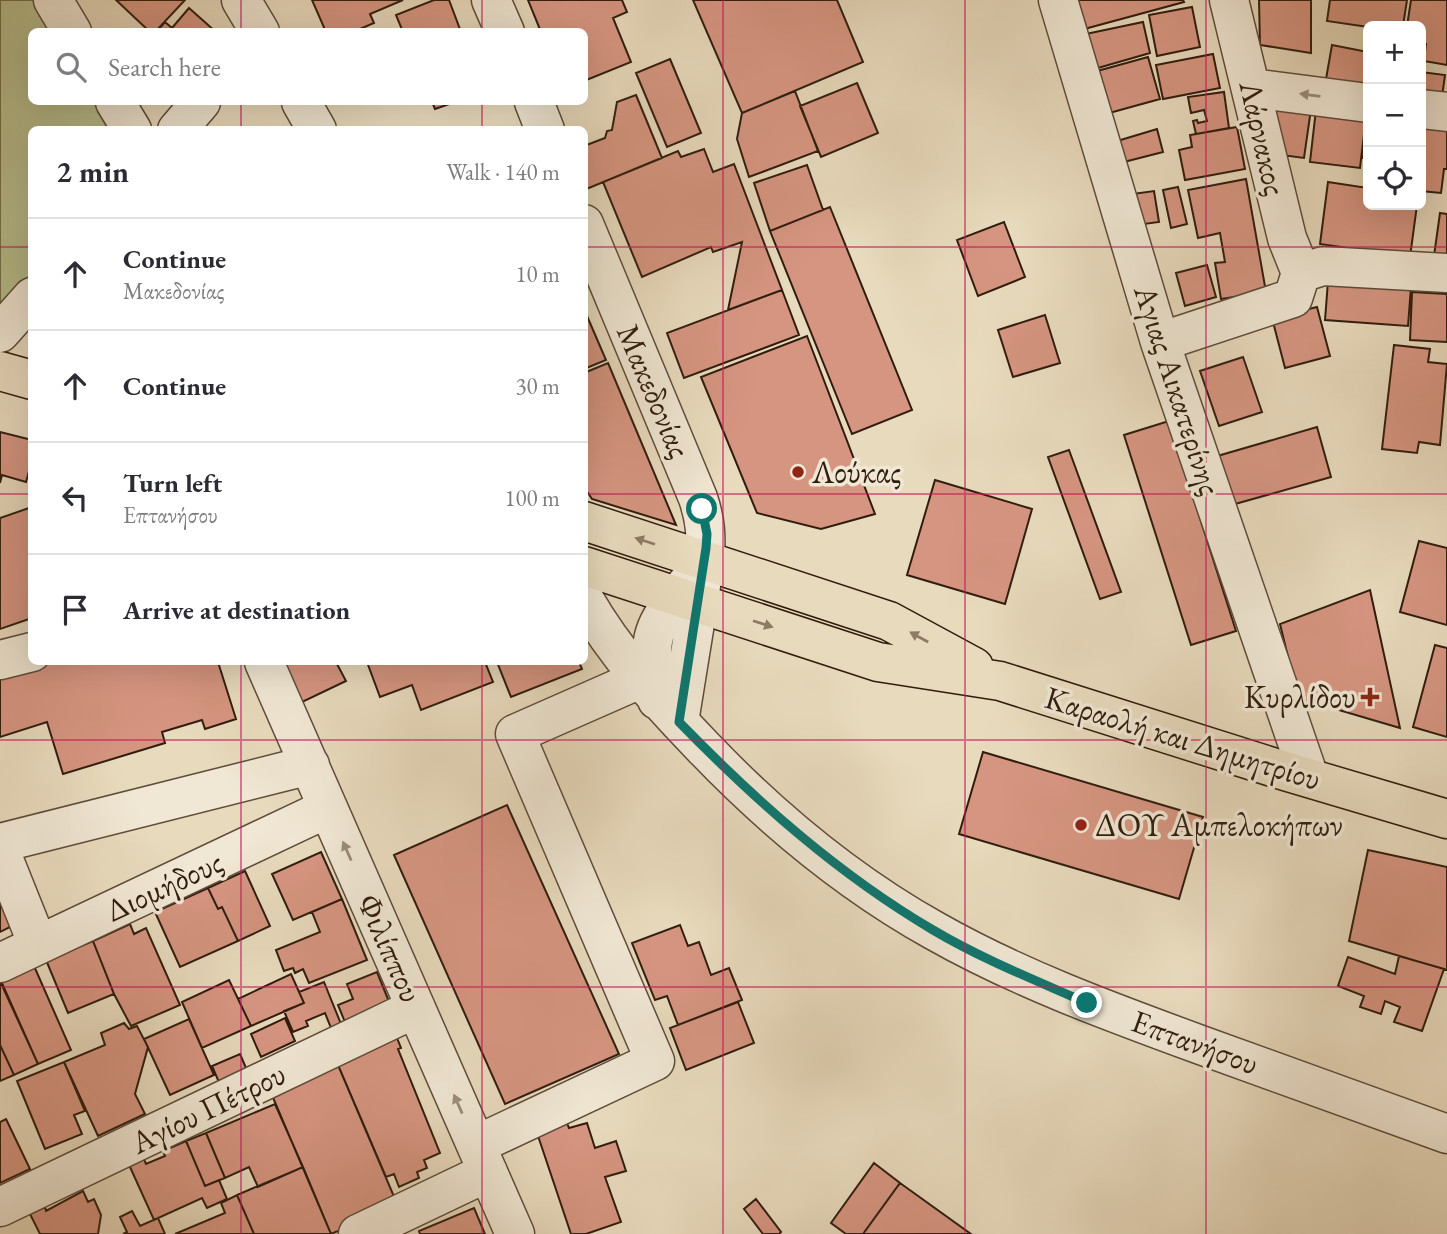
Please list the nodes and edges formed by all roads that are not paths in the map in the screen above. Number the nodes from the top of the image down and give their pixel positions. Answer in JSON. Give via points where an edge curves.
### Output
{"nodes":[{"id":1,"x":53,"y":0,"type":"edge"},
{"id":2,"x":241,"y":0,"type":"edge"},
{"id":3,"x":491,"y":0,"type":"edge"},
{"id":4,"x":1058,"y":0,"type":"edge"},
{"id":5,"x":1229,"y":0,"type":"edge"},
{"id":6,"x":70,"y":28,"type":"edge"},
{"id":7,"x":258,"y":28,"type":"edge"},
{"id":8,"x":503,"y":28,"type":"edge"},
{"id":9,"x":1251,"y":88,"type":"junction"},
{"id":10,"x":1363,"y":102,"type":"edge"},
{"id":11,"x":117,"y":105,"type":"edge"},
{"id":12,"x":198,"y":105,"type":"edge"},
{"id":13,"x":303,"y":105,"type":"edge"},
{"id":14,"x":535,"y":105,"type":"edge"},
{"id":15,"x":1426,"y":110,"type":"edge"},
{"id":16,"x":1447,"y":112,"type":"edge"},
{"id":17,"x":130,"y":126,"type":"edge"},
{"id":18,"x":180,"y":126,"type":"edge"},
{"id":19,"x":315,"y":126,"type":"edge"},
{"id":20,"x":543,"y":126,"type":"edge"},
{"id":21,"x":588,"y":234,"type":"edge"},
{"id":22,"x":1447,"y":273,"type":"edge"},
{"id":23,"x":1301,"y":274,"type":"junction"},
{"id":24,"x":28,"y":302,"type":"edge"},
{"id":25,"x":0,"y":333,"type":"edge"},
{"id":26,"x":1160,"y":342,"type":"junction"},
{"id":27,"x":0,"y":370,"type":"edge"},
{"id":28,"x":28,"y":379,"type":"edge"},
{"id":29,"x":588,"y":522,"type":"edge"},
{"id":30,"x":705,"y":561,"type":"junction"},
{"id":31,"x":588,"y":567,"type":"edge"},
{"id":32,"x":688,"y":599,"type":"junction"},
{"id":33,"x":588,"y":603,"type":"edge"},
{"id":34,"x":28,"y":653,"type":"edge"},
{"id":35,"x":0,"y":660,"type":"edge"},
{"id":36,"x":265,"y":665,"type":"edge"},
{"id":37,"x":1000,"y":681,"type":"junction"},
{"id":38,"x":659,"y":700,"type":"junction"},
{"id":39,"x":310,"y":765,"type":"junction"},
{"id":40,"x":1309,"y":777,"type":"junction"},
{"id":41,"x":328,"y":808,"type":"junction"},
{"id":42,"x":1447,"y":819,"type":"edge"},
{"id":43,"x":0,"y":843,"type":"edge"},
{"id":44,"x":0,"y":850,"type":"edge"},
{"id":45,"x":38,"y":945,"type":"junction"},
{"id":46,"x":0,"y":963,"type":"edge"},
{"id":47,"x":416,"y":1008,"type":"junction"},
{"id":48,"x":1447,"y":1134,"type":"edge"},
{"id":49,"x":482,"y":1158,"type":"junction"},
{"id":50,"x":0,"y":1207,"type":"edge"},
{"id":51,"x":358,"y":1234,"type":"edge"},
{"id":52,"x":515,"y":1234,"type":"edge"}],
"edges":[{"from":1,"to":6,"type":"street"},
{"from":2,"to":7,"type":"street"},
{"from":3,"to":8,"type":"street"},
{"from":4,"to":26,"type":"street","name":"Αγιας Αικατερίνης"},
{"from":5,"to":9,"type":"street","name":"Λάρνακος"},
{"from":10,"to":9,"type":"street","one_way":true},
{"from":9,"to":23,"type":"street","name":"Λάρνακος","via":[[1287,238]]},
{"from":11,"to":17,"type":"street"},
{"from":12,"to":18,"type":"street"},
{"from":13,"to":19,"type":"street"},
{"from":14,"to":20,"type":"street"},
{"from":15,"to":16,"type":"street"},
{"from":21,"to":30,"type":"street","name":"Μακεδονίας","via":[[698,498],[707,534]]},
{"from":22,"to":23,"type":"street","via":[[1323,266]]},
{"from":23,"to":26,"type":"street","via":[[1293,298]]},
{"from":24,"to":25,"type":"street"},
{"from":26,"to":40,"type":"street","name":"Αγιας Αικατερίνης"},
{"from":27,"to":28,"type":"main road"},
{"from":30,"to":29,"type":"main road","name":"Καραολή και Δημητρίου","one_way":true},
{"from":30,"to":32,"type":"street"},
{"from":37,"to":30,"type":"main road","name":"Καραολή και Δημητρίου","one_way":true,"via":[[890,621]]},
{"from":31,"to":32,"type":"main road","name":"Καραολή και Δημητρίου"},
{"from":32,"to":37,"type":"main road","name":"Καραολή και Δημητρίου","one_way":true,"via":[[878,662]]},
{"from":32,"to":38,"type":"street"},
{"from":33,"to":38,"type":"street","name":"Επτανήσου"},
{"from":34,"to":35,"type":"street"},
{"from":36,"to":39,"type":"street","name":"Φιλίππου"},
{"from":37,"to":40,"type":"main road","name":"Καραολή και Δημητρίου"},
{"from":38,"to":48,"type":"street","name":"Επτανήσου","via":[[726,771],[801,838],[934,931],[1087,1003]]},
{"from":38,"to":49,"type":"street","via":[[601,694],[515,734],[655,1061]]},
{"from":39,"to":41,"type":"street","name":"Φιλίππου"},
{"from":39,"to":43,"type":"street"},
{"from":40,"to":42,"type":"main road","name":"Καραολή και Δημητρίου"},
{"from":41,"to":45,"type":"street","name":"Διομήδους"},
{"from":47,"to":41,"type":"street","name":"Φιλίππου","one_way":true},
{"from":44,"to":45,"type":"street"},
{"from":45,"to":46,"type":"street","name":"Διομήδους"},
{"from":49,"to":47,"type":"street","name":"Φιλίππου","one_way":true},
{"from":47,"to":50,"type":"street","name":"Αγίου Πέτρου"},
{"from":49,"to":51,"type":"street"},
{"from":49,"to":52,"type":"street","name":"Φιλίππου"}]}
